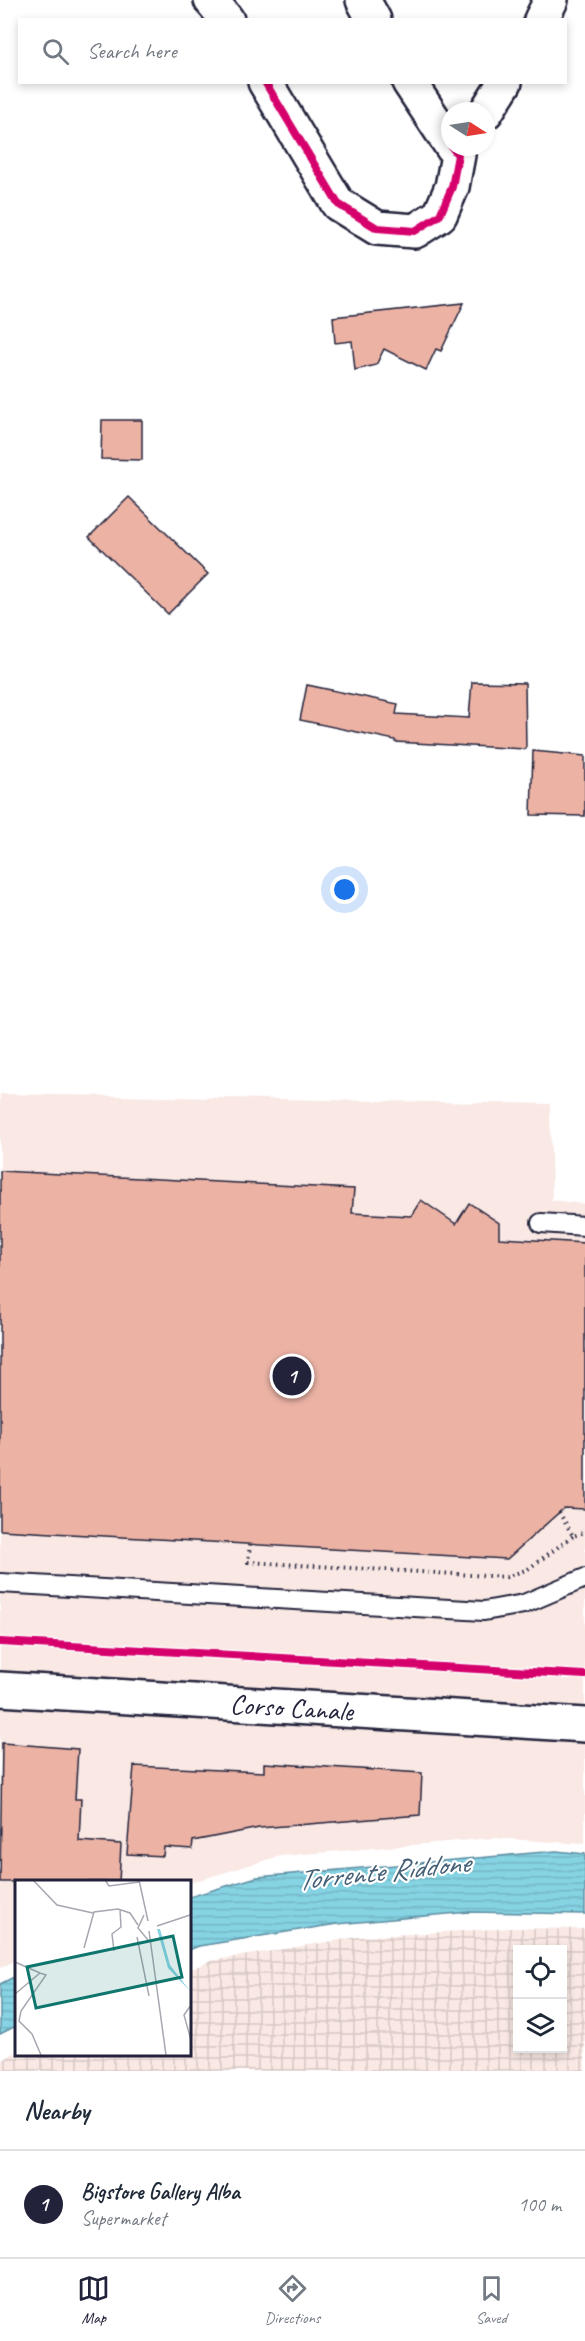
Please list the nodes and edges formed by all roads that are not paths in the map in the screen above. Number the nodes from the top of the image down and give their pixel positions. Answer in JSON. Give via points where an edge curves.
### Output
{"nodes":[{"id":1,"x":211,"y":0,"type":"edge"},
{"id":2,"x":363,"y":0,"type":"edge"},
{"id":3,"x":551,"y":0,"type":"edge"},
{"id":4,"x":225,"y":18,"type":"edge"},
{"id":5,"x":373,"y":18,"type":"edge"},
{"id":6,"x":542,"y":18,"type":"edge"},
{"id":7,"x":266,"y":84,"type":"edge"},
{"id":8,"x":410,"y":84,"type":"edge"},
{"id":9,"x":504,"y":84,"type":"edge"},
{"id":10,"x":492,"y":102,"type":"edge"},
{"id":11,"x":441,"y":127,"type":"edge"},
{"id":12,"x":455,"y":156,"type":"edge"},
{"id":13,"x":541,"y":1223,"type":"dead end"},
{"id":14,"x":585,"y":1226,"type":"edge"},
{"id":15,"x":585,"y":1578,"type":"edge"},
{"id":16,"x":0,"y":1583,"type":"edge"},
{"id":17,"x":0,"y":1689,"type":"edge"},
{"id":18,"x":585,"y":1725,"type":"edge"}],
"edges":[{"from":1,"to":4,"type":"main road"},
{"from":2,"to":5,"type":"main road"},
{"from":3,"to":6,"type":"main road"},
{"from":7,"to":12,"type":"main road","via":[[338,204],[377,228],[416,231],[441,216],[452,187]]},
{"from":8,"to":11,"type":"main road"},
{"from":9,"to":10,"type":"main road"},
{"from":13,"to":14,"type":"lane"},
{"from":15,"to":16,"type":"lane","via":[[524,1604],[484,1611]]},
{"from":17,"to":18,"type":"main road","name":"Corso Canale"}]}
